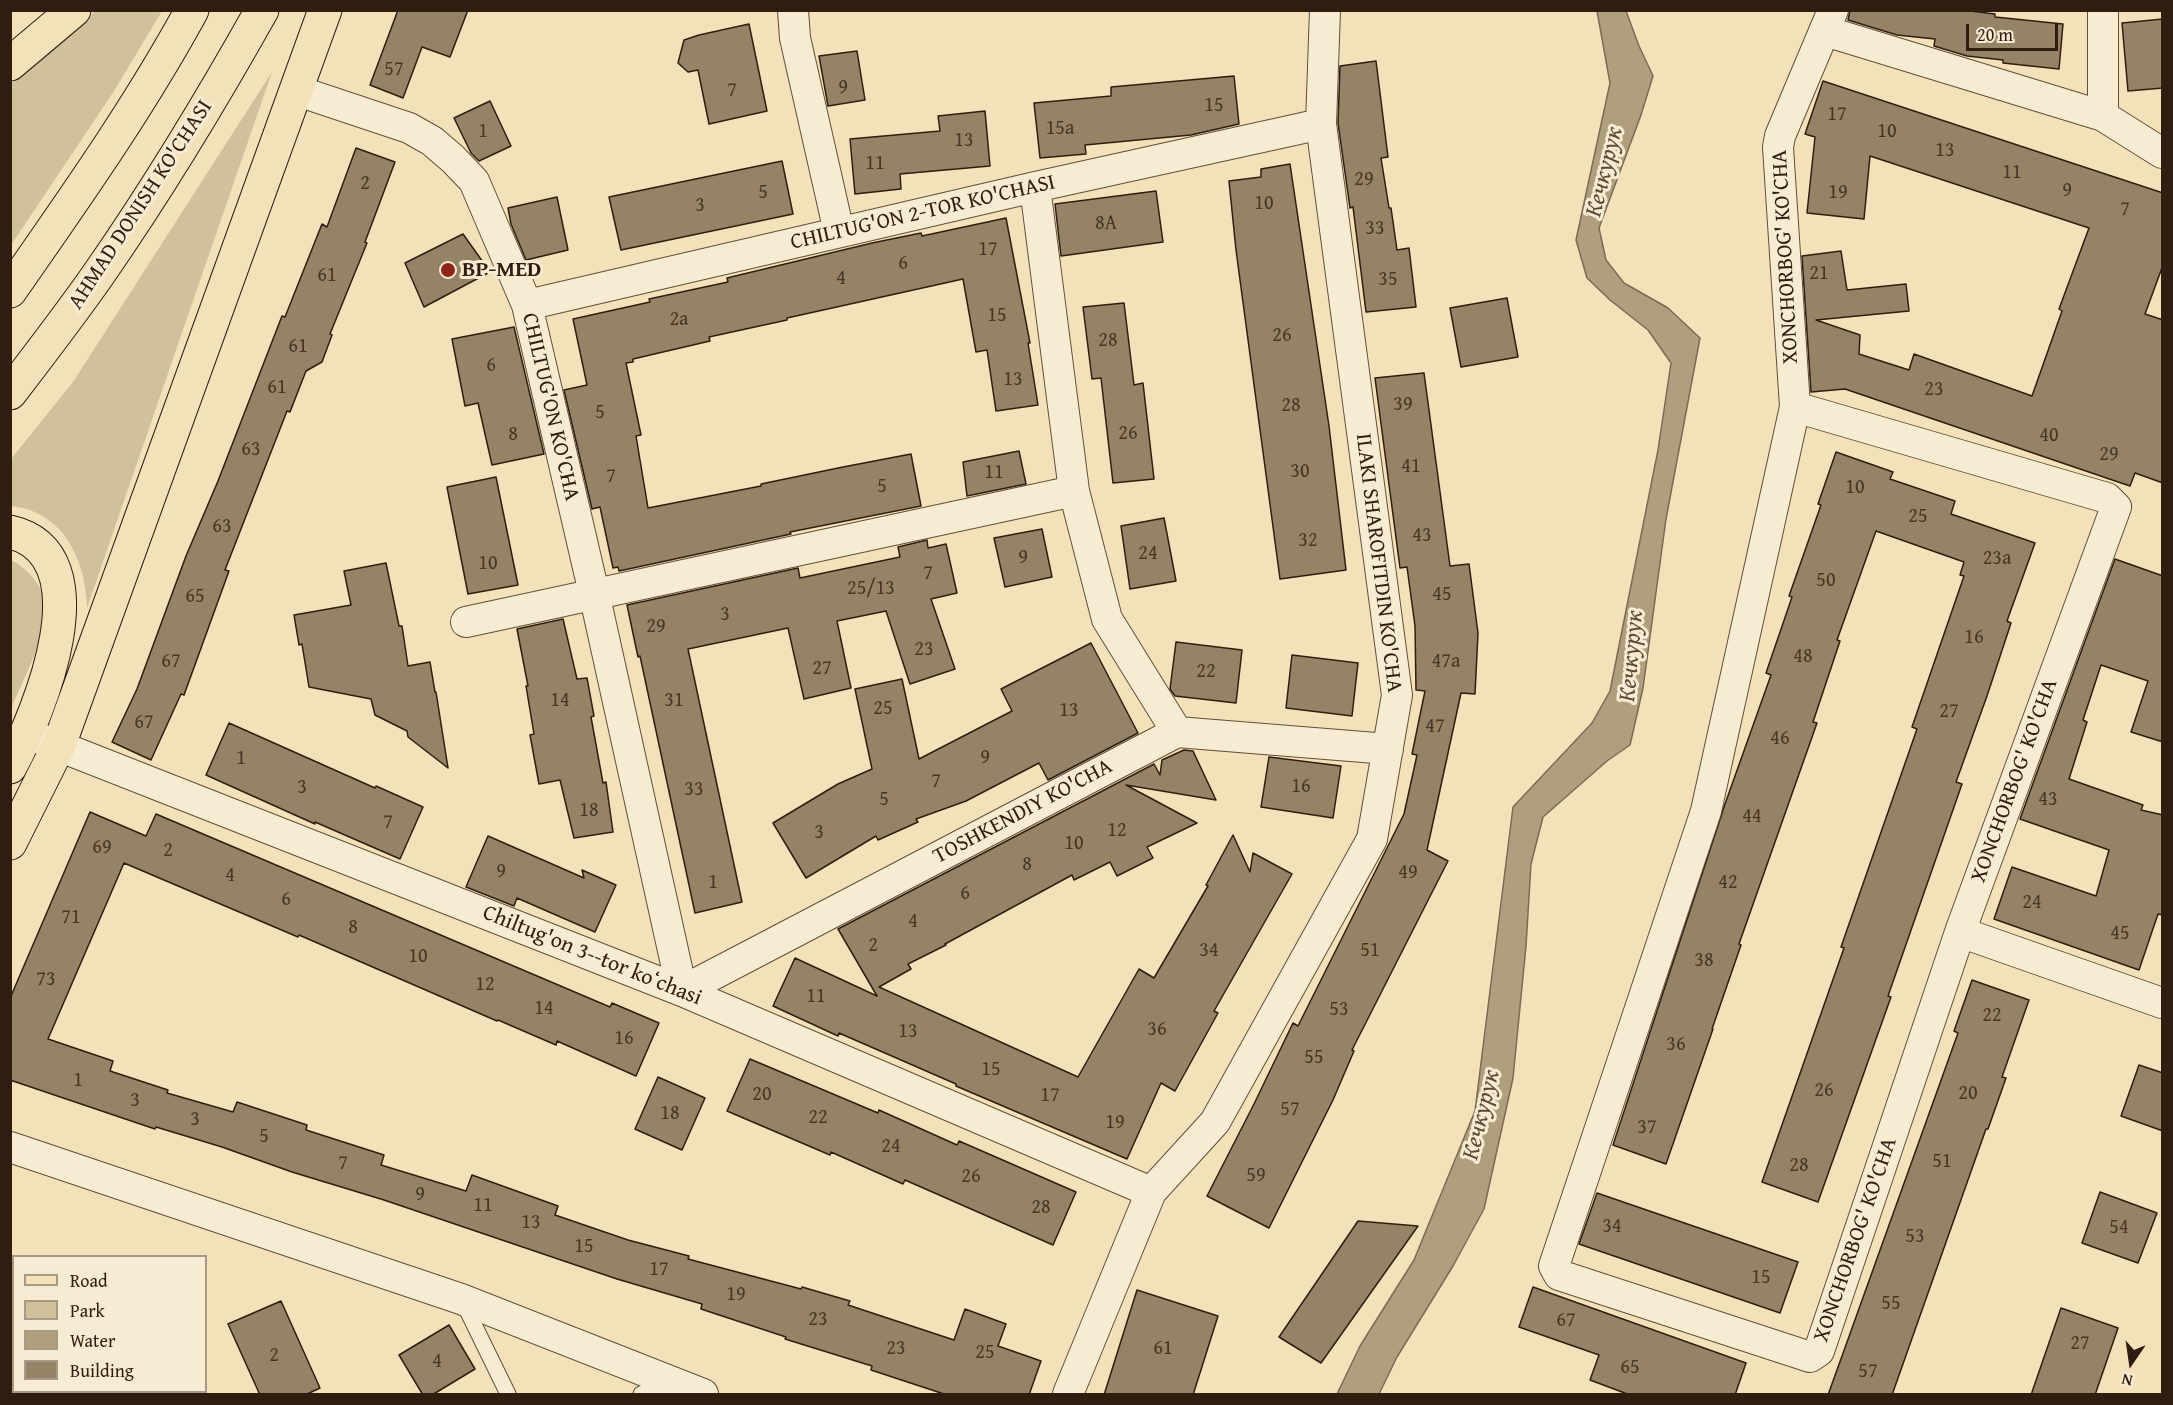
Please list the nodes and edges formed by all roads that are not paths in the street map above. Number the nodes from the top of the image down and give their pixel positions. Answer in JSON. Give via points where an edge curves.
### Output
{"nodes":[{"id":1,"x":74,"y":10,"type":"edge"},
{"id":2,"x":192,"y":10,"type":"edge"},
{"id":3,"x":262,"y":10,"type":"edge"},
{"id":4,"x":284,"y":10,"type":"edge"},
{"id":5,"x":325,"y":10,"type":"edge"},
{"id":6,"x":793,"y":10,"type":"edge"},
{"id":7,"x":1325,"y":10,"type":"edge"},
{"id":8,"x":2103,"y":10,"type":"edge"},
{"id":9,"x":1829,"y":21,"type":"edge"},
{"id":10,"x":10,"y":64,"type":"edge"},
{"id":11,"x":220,"y":83,"type":"junction"},
{"id":12,"x":295,"y":90,"type":"junction"},
{"id":13,"x":2103,"y":116,"type":"junction"},
{"id":14,"x":1321,"y":124,"type":"junction"},
{"id":15,"x":2163,"y":153,"type":"edge"},
{"id":16,"x":1035,"y":187,"type":"junction"},
{"id":17,"x":839,"y":232,"type":"junction"},
{"id":18,"x":10,"y":291,"type":"edge"},
{"id":19,"x":527,"y":305,"type":"junction"},
{"id":20,"x":10,"y":393,"type":"edge"},
{"id":21,"x":1795,"y":407,"type":"junction"},
{"id":22,"x":1074,"y":491,"type":"junction"},
{"id":23,"x":10,"y":532,"type":"edge"},
{"id":24,"x":594,"y":593,"type":"junction"},
{"id":25,"x":466,"y":622,"type":"dead end"},
{"id":26,"x":1177,"y":732,"type":"junction"},
{"id":27,"x":28,"y":734,"type":"junction"},
{"id":28,"x":59,"y":745,"type":"junction"},
{"id":29,"x":1388,"y":749,"type":"junction"},
{"id":30,"x":10,"y":767,"type":"edge"},
{"id":31,"x":10,"y":843,"type":"edge"},
{"id":32,"x":1960,"y":932,"type":"junction"},
{"id":33,"x":682,"y":991,"type":"junction"},
{"id":34,"x":2163,"y":1002,"type":"edge"},
{"id":35,"x":10,"y":1147,"type":"edge"},
{"id":36,"x":1151,"y":1192,"type":"junction"},
{"id":37,"x":461,"y":1299,"type":"junction"},
{"id":38,"x":668,"y":1381,"type":"junction"},
{"id":39,"x":508,"y":1395,"type":"edge"},
{"id":40,"x":641,"y":1395,"type":"edge"},
{"id":41,"x":703,"y":1395,"type":"edge"},
{"id":42,"x":1068,"y":1395,"type":"edge"}],
"edges":[{"from":1,"to":10,"type":"main road"},
{"from":2,"to":18,"type":"main road","via":[[116,139]]},
{"from":3,"to":11,"type":"main road","name":"AHMAD DONISH KO'CHASI"},
{"from":4,"to":11,"type":"main road"},
{"from":5,"to":12,"type":"main road"},
{"from":6,"to":17,"type":"street","via":[[795,38]]},
{"from":7,"to":14,"type":"street","name":"ILAKI SHAROFITDIN KO'CHA"},
{"from":8,"to":13,"type":"street"},
{"from":9,"to":13,"type":"street"},
{"from":9,"to":21,"type":"street","name":"XONCHORBOG' KO'CHA","via":[[1778,147]]},
{"from":11,"to":20,"type":"main road","name":"AHMAD DONISH KO'CHASI","via":[[98,275]]},
{"from":12,"to":19,"type":"street","name":"CHILTUG'ON KO'CHA","via":[[409,128],[453,159],[474,181]]},
{"from":12,"to":28,"type":"main road"},
{"from":13,"to":15,"type":"street"},
{"from":14,"to":16,"type":"street","name":"CHILTUG'ON 2-TOR KO'CHASI"},
{"from":14,"to":29,"type":"street","name":"ILAKI SHAROFITDIN KO'CHA","via":[[1397,695]]},
{"from":16,"to":17,"type":"street","name":"CHILTUG'ON 2-TOR KO'CHASI"},
{"from":16,"to":22,"type":"street"},
{"from":17,"to":19,"type":"street","name":"CHILTUG'ON 2-TOR KO'CHASI"},
{"from":19,"to":24,"type":"street","name":"CHILTUG'ON KO'CHA"},
{"from":21,"to":32,"type":"street","name":"XONCHORBOG' KO'CHA","via":[[2107,498],[2116,507]]},
{"from":21,"to":32,"type":"street","name":"XONCHORBOG' KO'CHA","via":[[1706,811],[1554,1266],[1559,1275],[1809,1357],[1820,1351]]},
{"from":22,"to":24,"type":"street"},
{"from":22,"to":26,"type":"street","via":[[1107,619]]},
{"from":23,"to":27,"type":"main road","via":[[28,540],[49,559],[61,604],[55,647]]},
{"from":24,"to":25,"type":"street"},
{"from":24,"to":33,"type":"street","name":"CHILTUG'ON KO'CHA"},
{"from":26,"to":29,"type":"street"},
{"from":26,"to":33,"type":"street","name":"TOSHKENDIY KO'CHA"},
{"from":27,"to":28,"type":"street","name":"Chiltug'on 3--tor koʻchasi"},
{"from":27,"to":30,"type":"main road"},
{"from":28,"to":31,"type":"main road"},
{"from":28,"to":33,"type":"street","name":"Chiltug'on 3--tor koʻchasi"},
{"from":29,"to":36,"type":"street","name":"ILAKI SHAROFITDIN KO'CHA","via":[[1372,839],[1215,1122]]},
{"from":32,"to":34,"type":"street"},
{"from":33,"to":36,"type":"street","name":"Chiltug'on 3--tor koʻchasi"},
{"from":35,"to":37,"type":"street"},
{"from":36,"to":42,"type":"street","name":"ILAKI SHAROFITDIN KO'CHA"},
{"from":37,"to":38,"type":"street"},
{"from":37,"to":39,"type":"lane"},
{"from":38,"to":40,"type":"lane"},
{"from":38,"to":41,"type":"street"}]}
